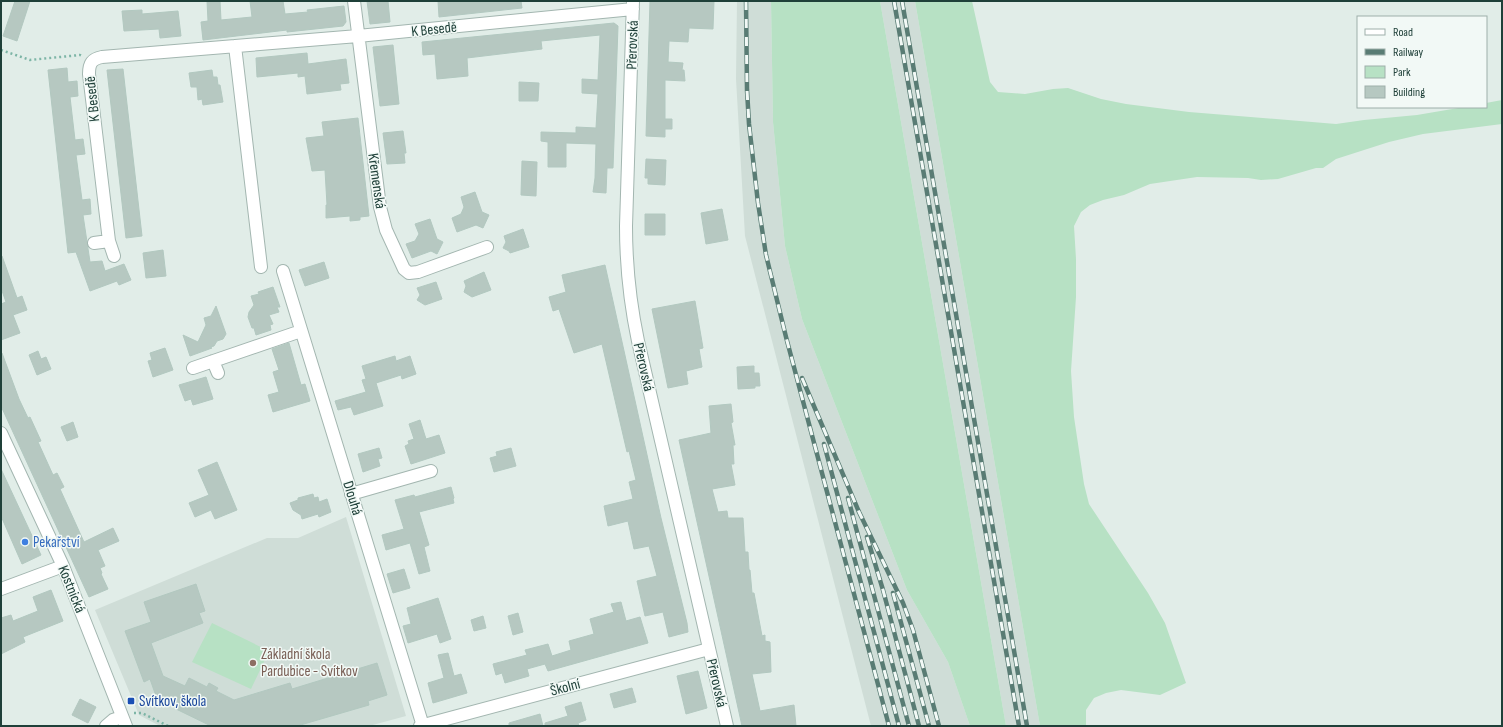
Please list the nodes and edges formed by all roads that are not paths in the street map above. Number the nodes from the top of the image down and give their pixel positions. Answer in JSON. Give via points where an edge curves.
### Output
{"nodes":[{"id":1,"x":354,"y":1,"type":"edge"},
{"id":2,"x":633,"y":5,"type":"edge"},
{"id":3,"x":358,"y":36,"type":"junction"},
{"id":4,"x":234,"y":46,"type":"junction"},
{"id":5,"x":109,"y":241,"type":"junction"},
{"id":6,"x":94,"y":243,"type":"dead end"},
{"id":7,"x":487,"y":247,"type":"dead end"},
{"id":8,"x":114,"y":256,"type":"dead end"},
{"id":9,"x":261,"y":267,"type":"dead end"},
{"id":10,"x":283,"y":271,"type":"dead end"},
{"id":11,"x":301,"y":331,"type":"junction"},
{"id":12,"x":213,"y":361,"type":"junction"},
{"id":13,"x":193,"y":368,"type":"dead end"},
{"id":14,"x":218,"y":373,"type":"dead end"},
{"id":15,"x":1,"y":433,"type":"edge"},
{"id":16,"x":431,"y":471,"type":"dead end"},
{"id":17,"x":351,"y":494,"type":"junction"},
{"id":18,"x":63,"y":566,"type":"junction"},
{"id":19,"x":1,"y":590,"type":"edge"},
{"id":20,"x":709,"y":649,"type":"junction"},
{"id":21,"x":124,"y":721,"type":"edge"},
{"id":22,"x":106,"y":726,"type":"edge"},
{"id":23,"x":422,"y":726,"type":"edge"},
{"id":24,"x":727,"y":726,"type":"edge"}],
"edges":[{"from":1,"to":3,"type":"street","name":"Křemenská"},
{"from":2,"to":3,"type":"street","name":"K Besedě"},
{"from":2,"to":20,"type":"street","name":"Přerovská","via":[[626,226],[629,293]]},
{"from":3,"to":4,"type":"street","name":"K Besedě"},
{"from":3,"to":7,"type":"street","name":"Křemenská","via":[[380,207],[386,230],[404,269],[409,273],[418,272]]},
{"from":4,"to":5,"type":"street","name":"K Besedě","via":[[102,57],[89,65]]},
{"from":4,"to":9,"type":"street"},
{"from":5,"to":6,"type":"street"},
{"from":5,"to":8,"type":"street","name":"K Besedě"},
{"from":10,"to":11,"type":"street","name":"Dlouhá"},
{"from":11,"to":12,"type":"street"},
{"from":11,"to":17,"type":"street","name":"Dlouhá"},
{"from":12,"to":13,"type":"street"},
{"from":12,"to":14,"type":"street"},
{"from":15,"to":18,"type":"street","name":"Kostnická"},
{"from":16,"to":17,"type":"street"},
{"from":17,"to":23,"type":"street","name":"Dlouhá"},
{"from":18,"to":19,"type":"street"},
{"from":18,"to":21,"type":"street","name":"Kostnická"},
{"from":20,"to":23,"type":"street","name":"Školní"},
{"from":20,"to":24,"type":"street","name":"Přerovská"},
{"from":21,"to":22,"type":"street","via":[[113,720]]}]}
